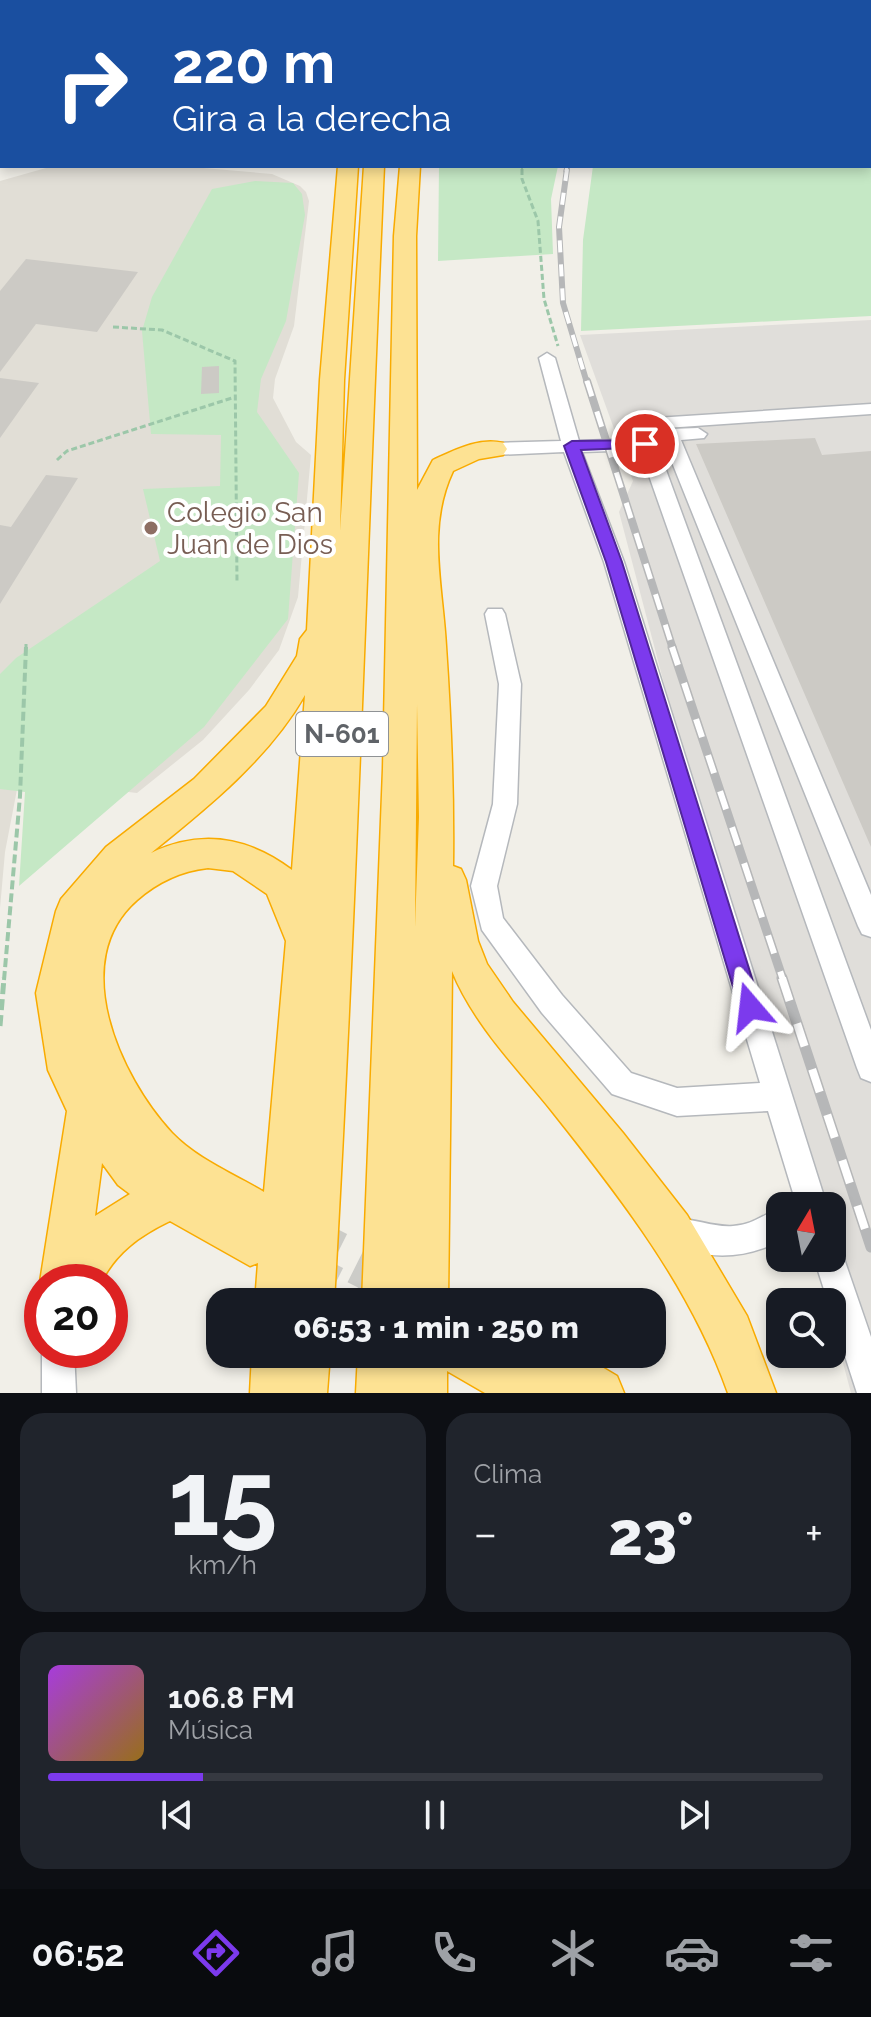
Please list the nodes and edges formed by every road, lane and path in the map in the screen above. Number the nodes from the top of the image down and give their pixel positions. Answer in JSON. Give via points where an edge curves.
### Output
{"nodes":[{"id":1,"x":348,"y":168,"type":"edge"},
{"id":2,"x":358,"y":168,"type":"edge"},
{"id":3,"x":374,"y":168,"type":"edge"},
{"id":4,"x":410,"y":168,"type":"edge"},
{"id":5,"x":522,"y":168,"type":"edge"},
{"id":6,"x":344,"y":223,"type":"junction"},
{"id":7,"x":113,"y":327,"type":"dead end"},
{"id":8,"x":554,"y":357,"type":"joint"},
{"id":9,"x":235,"y":397,"type":"junction"},
{"id":10,"x":871,"y":409,"type":"edge"},
{"id":11,"x":871,"y":422,"type":"edge"},
{"id":12,"x":404,"y":439,"type":"junction"},
{"id":13,"x":645,"y":444,"type":"junction"},
{"id":14,"x":572,"y":446,"type":"junction"},
{"id":15,"x":494,"y":449,"type":"joint"},
{"id":16,"x":57,"y":460,"type":"dead end"},
{"id":17,"x":237,"y":515,"type":"junction"},
{"id":18,"x":326,"y":520,"type":"junction"},
{"id":19,"x":422,"y":532,"type":"junction"},
{"id":20,"x":237,"y":582,"type":"dead end"},
{"id":21,"x":323,"y":588,"type":"junction"},
{"id":22,"x":495,"y":614,"type":"dead end"},
{"id":23,"x":26,"y":644,"type":"dead end"},
{"id":24,"x":436,"y":817,"type":"junction"},
{"id":25,"x":871,"y":926,"type":"edge"},
{"id":26,"x":303,"y":947,"type":"junction"},
{"id":27,"x":0,"y":1026,"type":"edge"},
{"id":28,"x":871,"y":1068,"type":"edge"},
{"id":29,"x":777,"y":1096,"type":"junction"},
{"id":30,"x":88,"y":1109,"type":"junction"},
{"id":31,"x":798,"y":1163,"type":"junction"},
{"id":32,"x":797,"y":1192,"type":"edge"},
{"id":33,"x":807,"y":1192,"type":"edge"},
{"id":34,"x":172,"y":1198,"type":"junction"},
{"id":35,"x":766,"y":1230,"type":"edge"},
{"id":36,"x":671,"y":1231,"type":"junction"},
{"id":37,"x":66,"y":1264,"type":"edge"},
{"id":38,"x":84,"y":1264,"type":"edge"},
{"id":39,"x":834,"y":1272,"type":"edge"},
{"id":40,"x":279,"y":1288,"type":"edge"},
{"id":41,"x":312,"y":1288,"type":"edge"},
{"id":42,"x":385,"y":1288,"type":"edge"},
{"id":43,"x":425,"y":1288,"type":"edge"},
{"id":44,"x":58,"y":1368,"type":"edge"},
{"id":45,"x":275,"y":1368,"type":"edge"},
{"id":46,"x":305,"y":1368,"type":"edge"},
{"id":47,"x":381,"y":1368,"type":"edge"},
{"id":48,"x":424,"y":1368,"type":"edge"},
{"id":49,"x":487,"y":1368,"type":"edge"},
{"id":50,"x":558,"y":1368,"type":"edge"},
{"id":51,"x":871,"y":1386,"type":"edge"},
{"id":52,"x":59,"y":1393,"type":"edge"},
{"id":53,"x":274,"y":1393,"type":"edge"},
{"id":54,"x":303,"y":1393,"type":"edge"},
{"id":55,"x":380,"y":1393,"type":"edge"},
{"id":56,"x":423,"y":1393,"type":"edge"},
{"id":57,"x":531,"y":1393,"type":"edge"},
{"id":58,"x":600,"y":1393,"type":"edge"},
{"id":59,"x":752,"y":1393,"type":"edge"}],
"edges":[{"from":1,"to":6,"type":"highway"},
{"from":2,"to":6,"type":"highway"},
{"from":3,"to":41,"type":"highway","number":"N-601"},
{"from":4,"to":12,"type":"highway","number":"N-601"},
{"from":5,"to":8,"type":"path","via":[[538,221]]},
{"from":6,"to":18,"type":"highway"},
{"from":7,"to":9,"type":"path","via":[[162,330],[235,361]]},
{"from":8,"to":14,"type":"street"},
{"from":9,"to":16,"type":"path","via":[[67,451]]},
{"from":9,"to":17,"type":"path"},
{"from":10,"to":13,"type":"street","via":[[640,424]]},
{"from":11,"to":25,"type":"street","via":[[670,435]]},
{"from":12,"to":19,"type":"highway","via":[[415,472]]},
{"from":12,"to":42,"type":"highway","number":"N-601"},
{"from":13,"to":14,"type":"street"},
{"from":13,"to":28,"type":"street"},
{"from":14,"to":15,"type":"street"},
{"from":14,"to":29,"type":"street","via":[[614,562]]},
{"from":15,"to":19,"type":"highway","via":[[442,466],[430,491]]},
{"from":17,"to":18,"type":"path"},
{"from":17,"to":20,"type":"path"},
{"from":18,"to":21,"type":"highway"},
{"from":19,"to":24,"type":"highway"},
{"from":21,"to":26,"type":"highway","via":[[321,716]]},
{"from":21,"to":30,"type":"highway","via":[[312,657],[277,715],[206,789],[119,858],[74,911],[55,993],[68,1070]]},
{"from":22,"to":29,"type":"street","via":[[510,684],[505,804],[484,886],[491,922],[552,1004],[622,1084],[677,1102]]},
{"from":23,"to":27,"type":"path","via":[[20,796]]},
{"from":24,"to":36,"type":"highway","via":[[459,941],[472,974]]},
{"from":24,"to":43,"type":"highway"},
{"from":26,"to":34,"type":"highway","via":[[284,886],[252,863],[221,852],[186,855],[157,865],[127,882],[101,912],[84,961],[85,1008],[101,1063],[162,1153],[253,1228]]},
{"from":26,"to":40,"type":"highway"},
{"from":29,"to":31,"type":"street"},
{"from":30,"to":34,"type":"highway","via":[[133,1170]]},
{"from":30,"to":37,"type":"highway"},
{"from":31,"to":32,"type":"street"},
{"from":31,"to":33,"type":"street"},
{"from":34,"to":38,"type":"highway","via":[[119,1221]]},
{"from":35,"to":36,"type":"street","via":[[722,1243]]},
{"from":36,"to":59,"type":"highway","via":[[730,1333]]},
{"from":39,"to":51,"type":"street"},
{"from":44,"to":52,"type":"street"},
{"from":45,"to":53,"type":"highway"},
{"from":46,"to":54,"type":"highway"},
{"from":47,"to":55,"type":"highway"},
{"from":48,"to":56,"type":"highway"},
{"from":49,"to":57,"type":"highway"},
{"from":50,"to":58,"type":"highway"}]}
